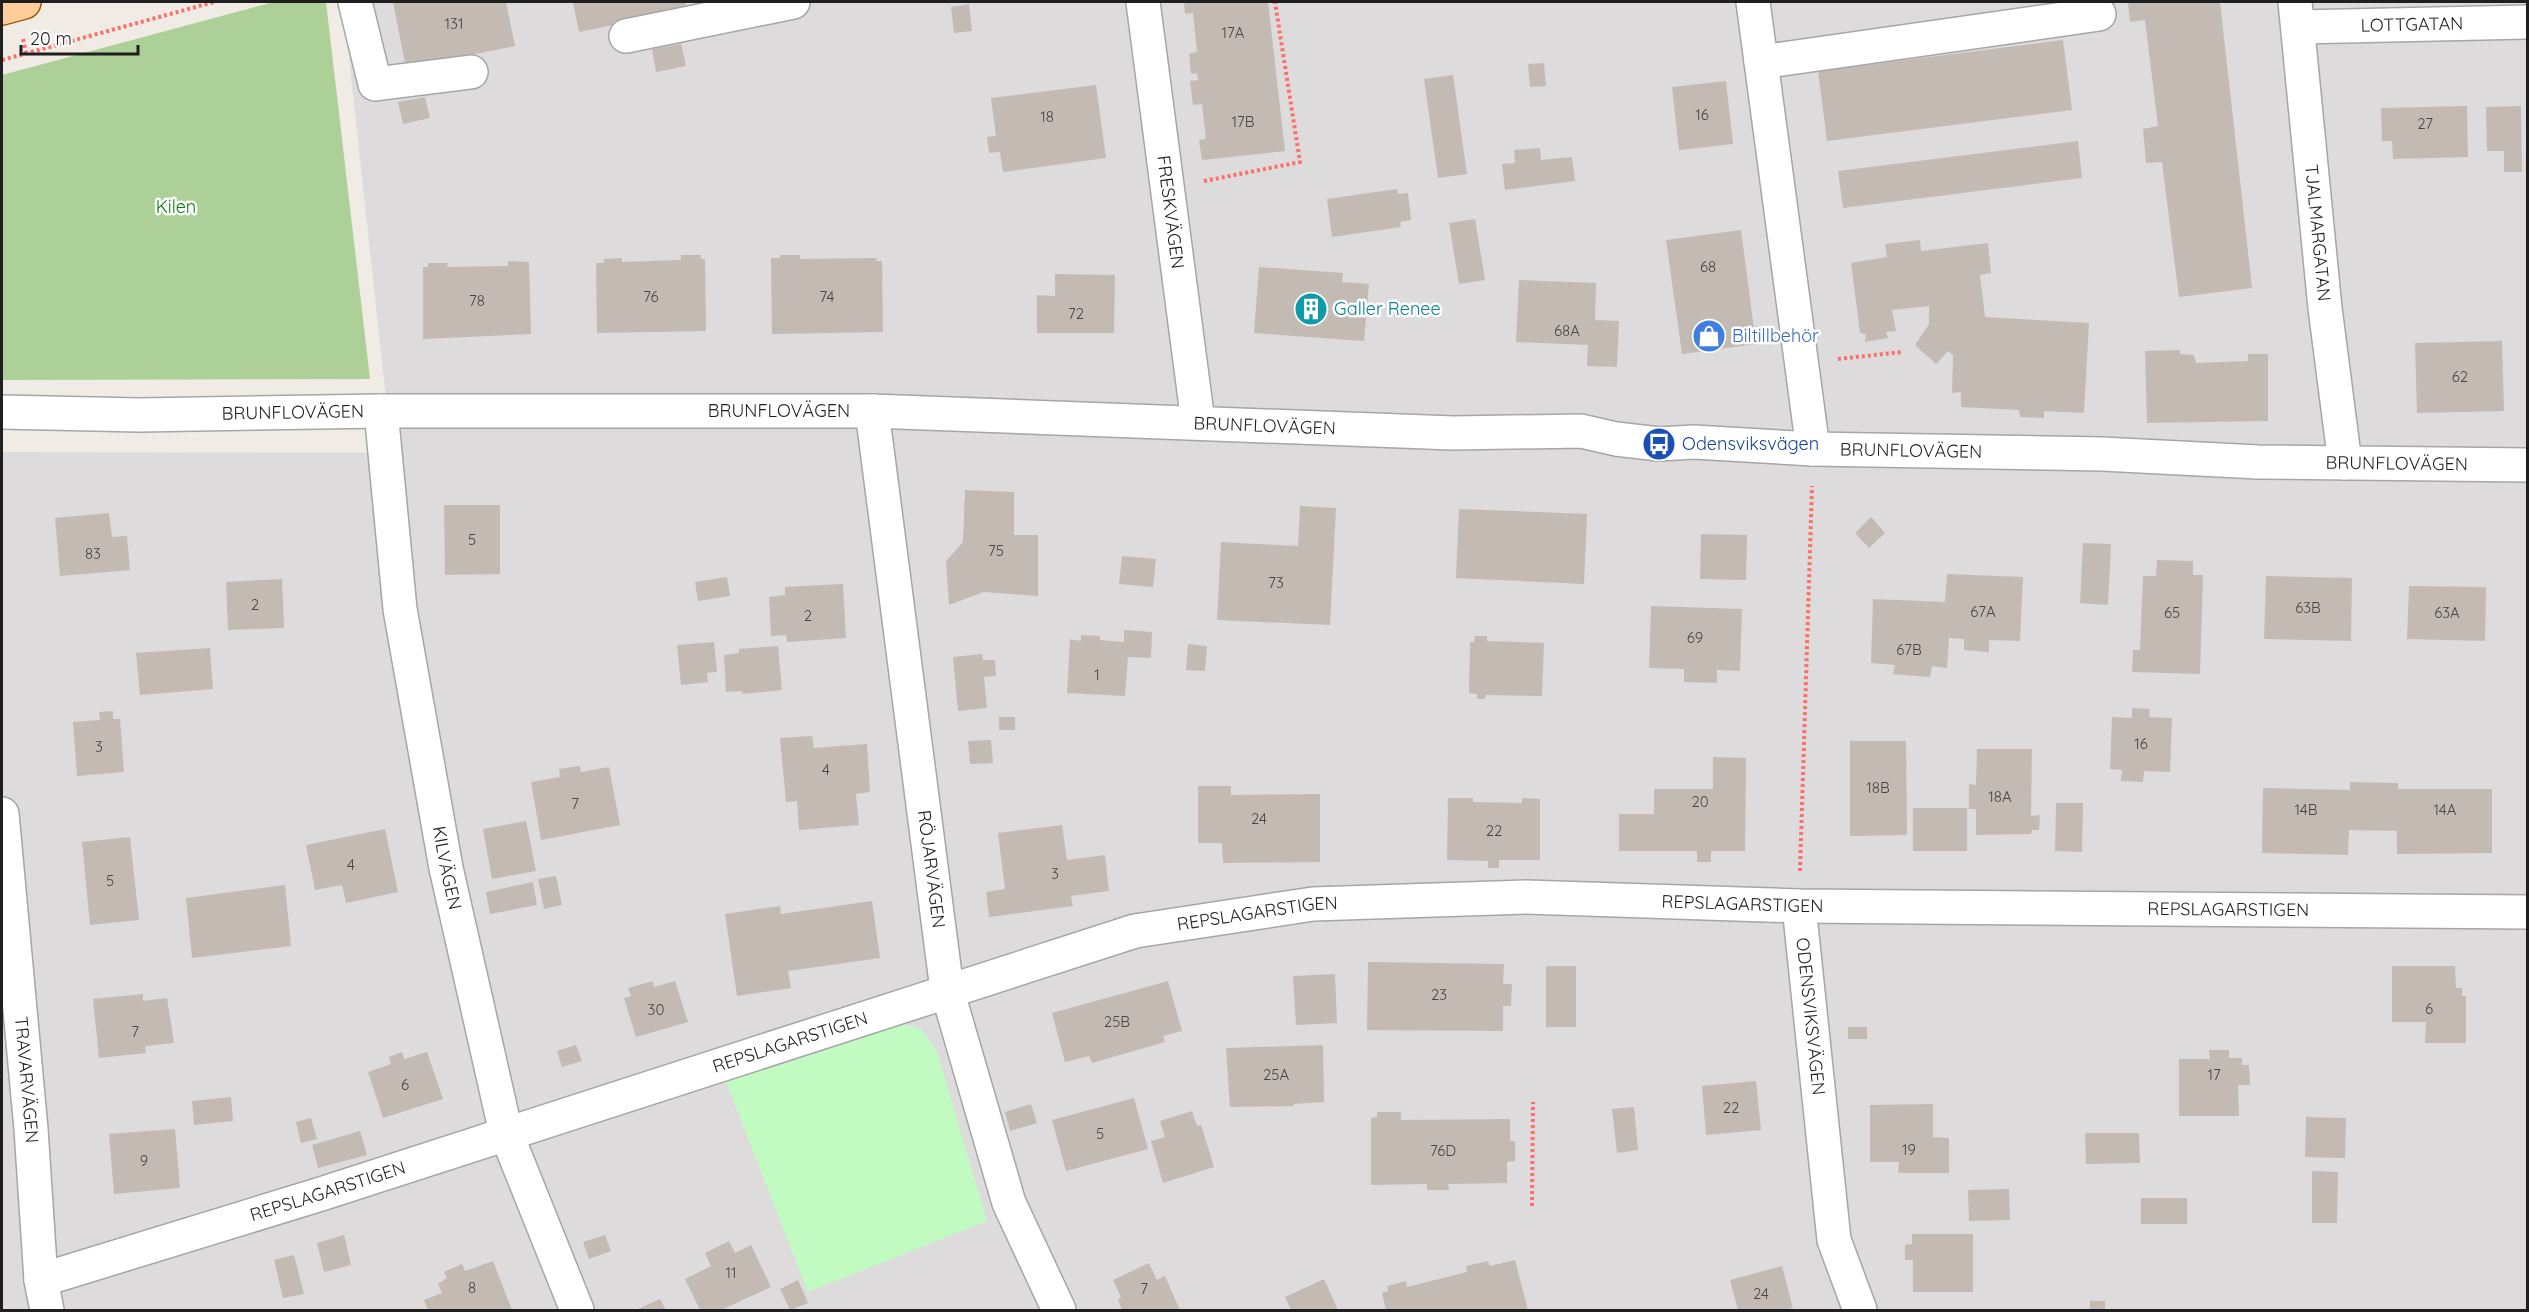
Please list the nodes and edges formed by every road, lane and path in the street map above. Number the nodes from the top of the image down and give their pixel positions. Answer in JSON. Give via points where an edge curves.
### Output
{"nodes":[{"id":1,"x":24,"y":2,"type":"edge"},
{"id":2,"x":214,"y":2,"type":"edge"},
{"id":3,"x":355,"y":2,"type":"edge"},
{"id":4,"x":793,"y":2,"type":"edge"},
{"id":5,"x":1143,"y":2,"type":"edge"},
{"id":6,"x":1275,"y":2,"type":"edge"},
{"id":7,"x":1753,"y":2,"type":"edge"},
{"id":8,"x":2,"y":8,"type":"edge"},
{"id":9,"x":717,"y":9,"type":"edge"},
{"id":10,"x":2099,"y":14,"type":"dead end"},
{"id":11,"x":2296,"y":14,"type":"edge"},
{"id":12,"x":2528,"y":22,"type":"edge"},
{"id":13,"x":626,"y":36,"type":"dead end"},
{"id":14,"x":2,"y":60,"type":"edge"},
{"id":15,"x":1761,"y":62,"type":"junction"},
{"id":16,"x":471,"y":72,"type":"dead end"},
{"id":17,"x":1166,"y":189,"type":"junction"},
{"id":18,"x":1902,"y":352,"type":"dead end"},
{"id":19,"x":1802,"y":363,"type":"junction"},
{"id":20,"x":381,"y":411,"type":"junction"},
{"id":21,"x":872,"y":411,"type":"junction"},
{"id":22,"x":2,"y":412,"type":"edge"},
{"id":23,"x":1198,"y":422,"type":"junction"},
{"id":24,"x":1813,"y":449,"type":"junction"},
{"id":25,"x":2344,"y":463,"type":"junction"},
{"id":26,"x":2528,"y":465,"type":"edge"},
{"id":27,"x":2,"y":814,"type":"edge"},
{"id":28,"x":1798,"y":906,"type":"junction"},
{"id":29,"x":2528,"y":912,"type":"edge"},
{"id":30,"x":946,"y":990,"type":"junction"},
{"id":31,"x":1533,"y":1102,"type":"dead end"},
{"id":32,"x":506,"y":1133,"type":"junction"},
{"id":33,"x":1532,"y":1206,"type":"dead end"},
{"id":34,"x":44,"y":1295,"type":"edge"},
{"id":35,"x":577,"y":1311,"type":"edge"},
{"id":36,"x":1059,"y":1311,"type":"edge"},
{"id":37,"x":1860,"y":1311,"type":"edge"}],
"edges":[{"from":1,"to":8,"type":"main road"},
{"from":2,"to":14,"type":"path"},
{"from":3,"to":16,"type":"street","via":[[375,84]]},
{"from":4,"to":9,"type":"street"},
{"from":5,"to":17,"type":"street","name":"FRESKVÄGEN"},
{"from":6,"to":17,"type":"path","via":[[1300,162]]},
{"from":7,"to":15,"type":"street"},
{"from":9,"to":13,"type":"street"},
{"from":10,"to":15,"type":"street"},
{"from":11,"to":12,"type":"street","name":"LOTTGATAN"},
{"from":11,"to":25,"type":"street","name":"TJALMARGATAN"},
{"from":15,"to":19,"type":"street"},
{"from":17,"to":23,"type":"street","name":"FRESKVÄGEN"},
{"from":18,"to":19,"type":"path"},
{"from":19,"to":24,"type":"street"},
{"from":20,"to":21,"type":"street","name":"BRUNFLOVÄGEN"},
{"from":20,"to":22,"type":"street","name":"BRUNFLOVÄGEN","via":[[139,415]]},
{"from":20,"to":32,"type":"street","name":"KILVÄGEN","via":[[400,609],[446,868]]},
{"from":21,"to":23,"type":"street","name":"BRUNFLOVÄGEN"},
{"from":21,"to":30,"type":"street","name":"RÖJARVÄGEN"},
{"from":23,"to":24,"type":"street","name":"BRUNFLOVÄGEN","via":[[1453,433],[1581,431],[1616,440],[1659,444],[1694,442]]},
{"from":24,"to":25,"type":"street","name":"BRUNFLOVÄGEN"},
{"from":24,"to":28,"type":"path"},
{"from":25,"to":26,"type":"street","name":"BRUNFLOVÄGEN"},
{"from":27,"to":34,"type":"street","name":"TRAVARVÄGEN"},
{"from":28,"to":29,"type":"street","name":"REPSLAGARSTIGEN"},
{"from":28,"to":30,"type":"street","name":"REPSLAGARSTIGEN","via":[[1526,897],[1313,904],[1135,931]]},
{"from":28,"to":37,"type":"street","name":"ODENSVIKSVÄGEN","via":[[1834,1240]]},
{"from":30,"to":32,"type":"street","name":"REPSLAGARSTIGEN"},
{"from":30,"to":36,"type":"street","name":"RÖJARVÄGEN","via":[[1009,1203]]},
{"from":31,"to":33,"type":"path"},
{"from":32,"to":34,"type":"street","name":"REPSLAGARSTIGEN","via":[[321,1194]]},
{"from":32,"to":35,"type":"street","name":"KILVÄGEN"}]}
